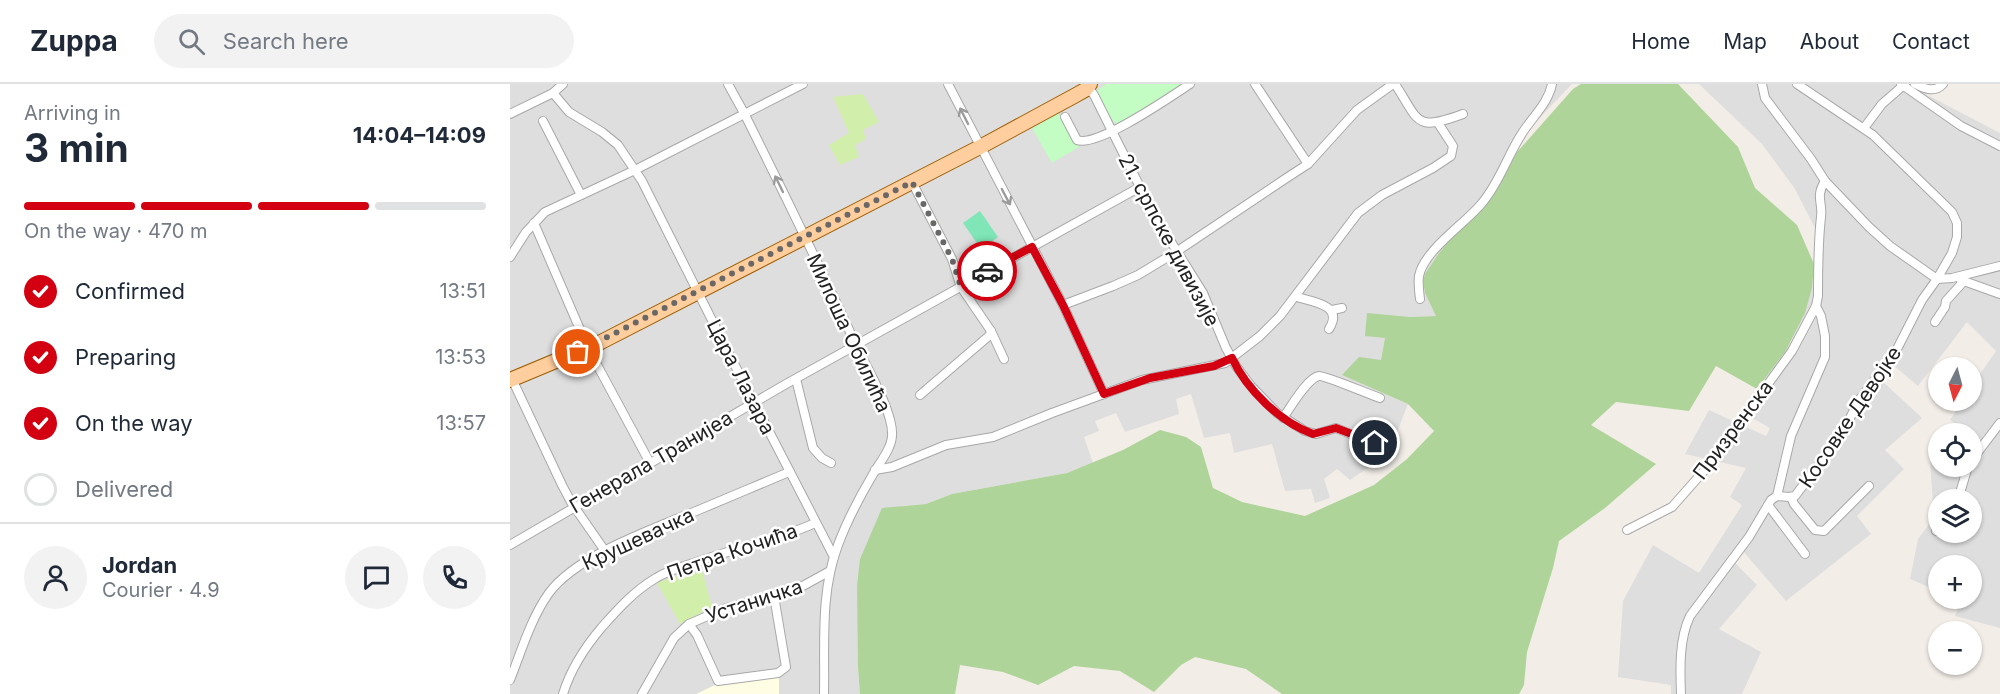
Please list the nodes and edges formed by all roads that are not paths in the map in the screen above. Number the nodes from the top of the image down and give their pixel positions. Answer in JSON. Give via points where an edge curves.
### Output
{"nodes":[{"id":1,"x":563,"y":84,"type":"edge"},
{"id":2,"x":728,"y":84,"type":"edge"},
{"id":3,"x":803,"y":84,"type":"edge"},
{"id":4,"x":948,"y":84,"type":"edge"},
{"id":5,"x":1190,"y":84,"type":"edge"},
{"id":6,"x":1255,"y":84,"type":"edge"},
{"id":7,"x":1394,"y":84,"type":"edge"},
{"id":8,"x":1552,"y":84,"type":"edge"},
{"id":9,"x":1762,"y":84,"type":"edge"},
{"id":10,"x":1797,"y":84,"type":"edge"},
{"id":11,"x":1903,"y":84,"type":"edge"},
{"id":12,"x":1915,"y":84,"type":"edge"},
{"id":13,"x":1943,"y":84,"type":"edge"},
{"id":14,"x":1089,"y":86,"type":"edge"},
{"id":15,"x":553,"y":93,"type":"junction"},
{"id":16,"x":744,"y":113,"type":"junction"},
{"id":17,"x":510,"y":114,"type":"edge"},
{"id":18,"x":1463,"y":114,"type":"dead end"},
{"id":19,"x":1065,"y":117,"type":"dead end"},
{"id":20,"x":543,"y":121,"type":"dead end"},
{"id":21,"x":1438,"y":123,"type":"junction"},
{"id":22,"x":1864,"y":128,"type":"junction"},
{"id":23,"x":1113,"y":131,"type":"junction"},
{"id":24,"x":2000,"y":146,"type":"edge"},
{"id":25,"x":980,"y":147,"type":"junction"},
{"id":26,"x":1308,"y":164,"type":"junction"},
{"id":27,"x":635,"y":170,"type":"junction"},
{"id":28,"x":1825,"y":181,"type":"junction"},
{"id":29,"x":912,"y":182,"type":"junction"},
{"id":30,"x":1140,"y":187,"type":"junction"},
{"id":31,"x":581,"y":195,"type":"junction"},
{"id":32,"x":534,"y":223,"type":"junction"},
{"id":33,"x":804,"y":236,"type":"junction"},
{"id":34,"x":1032,"y":247,"type":"junction"},
{"id":35,"x":1176,"y":252,"type":"junction"},
{"id":36,"x":510,"y":257,"type":"edge"},
{"id":37,"x":2000,"y":266,"type":"edge"},
{"id":38,"x":1952,"y":278,"type":"junction"},
{"id":39,"x":1937,"y":279,"type":"junction"},
{"id":40,"x":1964,"y":281,"type":"junction"},
{"id":41,"x":961,"y":287,"type":"junction"},
{"id":42,"x":698,"y":292,"type":"junction"},
{"id":43,"x":2000,"y":294,"type":"edge"},
{"id":44,"x":1297,"y":297,"type":"junction"},
{"id":45,"x":1420,"y":299,"type":"dead end"},
{"id":46,"x":1063,"y":305,"type":"junction"},
{"id":47,"x":1816,"y":306,"type":"junction"},
{"id":48,"x":1342,"y":308,"type":"dead end"},
{"id":49,"x":1332,"y":310,"type":"junction"},
{"id":50,"x":1935,"y":322,"type":"dead end"},
{"id":51,"x":1329,"y":329,"type":"dead end"},
{"id":52,"x":991,"y":331,"type":"junction"},
{"id":53,"x":856,"y":346,"type":"junction"},
{"id":54,"x":588,"y":348,"type":"junction"},
{"id":55,"x":1232,"y":358,"type":"junction"},
{"id":56,"x":1004,"y":359,"type":"dead end"},
{"id":57,"x":796,"y":379,"type":"junction"},
{"id":58,"x":511,"y":380,"type":"edge"},
{"id":59,"x":1104,"y":394,"type":"junction"},
{"id":60,"x":920,"y":395,"type":"dead end"},
{"id":61,"x":1380,"y":398,"type":"dead end"},
{"id":62,"x":754,"y":404,"type":"junction"},
{"id":63,"x":1283,"y":418,"type":"junction"},
{"id":64,"x":2000,"y":423,"type":"edge"},
{"id":65,"x":1382,"y":444,"type":"dead end"},
{"id":66,"x":1982,"y":447,"type":"edge"},
{"id":67,"x":650,"y":463,"type":"junction"},
{"id":68,"x":831,"y":464,"type":"dead end"},
{"id":69,"x":875,"y":470,"type":"junction"},
{"id":70,"x":789,"y":472,"type":"junction"},
{"id":71,"x":1869,"y":486,"type":"dead end"},
{"id":72,"x":1777,"y":496,"type":"junction"},
{"id":73,"x":1791,"y":497,"type":"junction"},
{"id":74,"x":1768,"y":505,"type":"junction"},
{"id":75,"x":574,"y":506,"type":"junction"},
{"id":76,"x":815,"y":523,"type":"junction"},
{"id":77,"x":1627,"y":530,"type":"dead end"},
{"id":78,"x":510,"y":545,"type":"edge"},
{"id":79,"x":605,"y":551,"type":"junction"},
{"id":80,"x":1805,"y":554,"type":"dead end"},
{"id":81,"x":834,"y":557,"type":"junction"},
{"id":82,"x":830,"y":571,"type":"junction"},
{"id":83,"x":774,"y":596,"type":"junction"},
{"id":84,"x":689,"y":624,"type":"junction"},
{"id":85,"x":510,"y":680,"type":"edge"},
{"id":86,"x":563,"y":694,"type":"edge"},
{"id":87,"x":642,"y":694,"type":"edge"},
{"id":88,"x":824,"y":694,"type":"edge"},
{"id":89,"x":1681,"y":694,"type":"edge"}],
"edges":[{"from":1,"to":15,"type":"street"},
{"from":2,"to":16,"type":"street","name":"Милоша Обилића"},
{"from":3,"to":16,"type":"street"},
{"from":25,"to":4,"type":"street","one_way":true},
{"from":5,"to":23,"type":"street"},
{"from":6,"to":26,"type":"street"},
{"from":7,"to":21,"type":"street","via":[[1418,120]]},
{"from":7,"to":26,"type":"street","via":[[1358,110]]},
{"from":8,"to":45,"type":"street","via":[[1548,98],[1521,136],[1492,191],[1424,263],[1419,280]]},
{"from":9,"to":28,"type":"street","via":[[1765,98]]},
{"from":10,"to":22,"type":"street","name":"Косовке Девојке"},
{"from":11,"to":22,"type":"street"},
{"from":11,"to":24,"type":"street","via":[[1960,126]]},
{"from":12,"to":13,"type":"street","via":[[1934,90]]},
{"from":14,"to":23,"type":"street","name":"21. српске дивизије"},
{"from":14,"to":25,"type":"main road"},
{"from":15,"to":17,"type":"street"},
{"from":15,"to":27,"type":"street","name":"Цара Лазара","via":[[569,112],[614,141]]},
{"from":16,"to":27,"type":"street"},
{"from":33,"to":16,"type":"street","name":"Милоша Обилића","one_way":true},
{"from":18,"to":21,"type":"street"},
{"from":19,"to":23,"type":"street","via":[[1079,141]]},
{"from":20,"to":31,"type":"street"},
{"from":21,"to":44,"type":"street","via":[[1453,146],[1451,156],[1358,213]]},
{"from":22,"to":39,"type":"street","name":"Косовке Девојке","via":[[1954,215],[1957,237]]},
{"from":23,"to":30,"type":"street","name":"21. српске дивизије"},
{"from":25,"to":29,"type":"main road"},
{"from":25,"to":34,"type":"street","one_way":true},
{"from":26,"to":35,"type":"street"},
{"from":27,"to":31,"type":"street"},
{"from":27,"to":42,"type":"street","name":"Цара Лазара"},
{"from":28,"to":39,"type":"street","via":[[1890,246]]},
{"from":28,"to":47,"type":"street","name":"Призренска","via":[[1819,195],[1822,215]]},
{"from":29,"to":33,"type":"main road"},
{"from":29,"to":41,"type":"street","via":[[952,259]]},
{"from":30,"to":34,"type":"street","name":"Генерала Транијеа"},
{"from":30,"to":35,"type":"street","name":"21. српске дивизије"},
{"from":31,"to":32,"type":"street","via":[[545,212]]},
{"from":32,"to":36,"type":"street"},
{"from":32,"to":54,"type":"street"},
{"from":33,"to":42,"type":"main road"},
{"from":33,"to":53,"type":"street","name":"Милоша Обилића"},
{"from":34,"to":41,"type":"street","name":"Генерала Транијеа"},
{"from":34,"to":46,"type":"street"},
{"from":35,"to":46,"type":"street","via":[[1126,281]]},
{"from":35,"to":55,"type":"street","name":"21. српске дивизије","via":[[1203,293]]},
{"from":37,"to":38,"type":"street"},
{"from":38,"to":39,"type":"street"},
{"from":38,"to":40,"type":"street"},
{"from":39,"to":73,"type":"street","name":"Косовке Девојке","via":[[1894,355],[1859,400],[1842,434],[1798,494]]},
{"from":40,"to":43,"type":"street"},
{"from":40,"to":50,"type":"street","via":[[1946,301]]},
{"from":41,"to":52,"type":"street"},
{"from":41,"to":53,"type":"street","name":"Генерала Транијеа"},
{"from":42,"to":54,"type":"main road"},
{"from":42,"to":62,"type":"street","name":"Цара Лазара"},
{"from":44,"to":49,"type":"street"},
{"from":44,"to":55,"type":"street","via":[[1268,329]]},
{"from":46,"to":59,"type":"street"},
{"from":47,"to":72,"type":"street","name":"Призренска","via":[[1825,336],[1825,357],[1791,436]]},
{"from":47,"to":77,"type":"street","name":"Призренска","via":[[1792,351],[1710,464],[1672,507]]},
{"from":48,"to":49,"type":"street"},
{"from":49,"to":51,"type":"street"},
{"from":52,"to":56,"type":"street"},
{"from":52,"to":60,"type":"street"},
{"from":53,"to":57,"type":"street","name":"Генерала Транијеа"},
{"from":53,"to":69,"type":"street","name":"Милоша Обилића","via":[[891,426],[890,444]]},
{"from":54,"to":58,"type":"main road"},
{"from":54,"to":67,"type":"street"},
{"from":55,"to":59,"type":"street"},
{"from":55,"to":63,"type":"street","name":"21. српске дивизије","via":[[1262,399]]},
{"from":57,"to":62,"type":"street","name":"Генерала Транијеа"},
{"from":57,"to":68,"type":"street","via":[[813,448]]},
{"from":58,"to":75,"type":"street"},
{"from":59,"to":69,"type":"street","via":[[993,437],[946,445]]},
{"from":61,"to":63,"type":"street","via":[[1320,376],[1304,388]]},
{"from":62,"to":67,"type":"street","name":"Генерала Транијеа"},
{"from":62,"to":70,"type":"street","name":"Цара Лазара"},
{"from":63,"to":65,"type":"street","name":"21. српске дивизије","via":[[1313,434],[1336,428]]},
{"from":64,"to":66,"type":"street"},
{"from":67,"to":75,"type":"street","name":"Генерала Транијеа"},
{"from":69,"to":81,"type":"street","name":"Милоша Обилића"},
{"from":70,"to":76,"type":"street","name":"Цара Лазара"},
{"from":70,"to":79,"type":"street","name":"Крушевачка"},
{"from":71,"to":73,"type":"street","via":[[1824,531],[1815,530]]},
{"from":72,"to":73,"type":"street","name":"Косовке Девојке"},
{"from":72,"to":74,"type":"street","name":"Косовке Девојке"},
{"from":74,"to":80,"type":"street"},
{"from":74,"to":89,"type":"street","name":"Косовке Девојке","via":[[1689,619],[1682,650]]},
{"from":75,"to":78,"type":"street","name":"Генерала Транијеа"},
{"from":75,"to":79,"type":"street"},
{"from":76,"to":81,"type":"street","name":"Цара Лазара"},
{"from":76,"to":86,"type":"street","name":"Петра Кочића","via":[[702,560],[650,582],[627,600],[591,640],[572,670]]},
{"from":79,"to":85,"type":"street","name":"Крушевачка","via":[[563,578],[548,594]]},
{"from":81,"to":82,"type":"street","name":"Милоша Обилића"},
{"from":82,"to":83,"type":"street","name":"Устаничка","via":[[790,593]]},
{"from":82,"to":88,"type":"street","name":"Милоша Обилића"},
{"from":83,"to":84,"type":"street","name":"Устаничка","via":[[726,608]]},
{"from":83,"to":84,"type":"street","via":[[786,667],[778,673],[718,681]]},
{"from":84,"to":87,"type":"street","name":"Устаничка","via":[[674,638]]}]}
